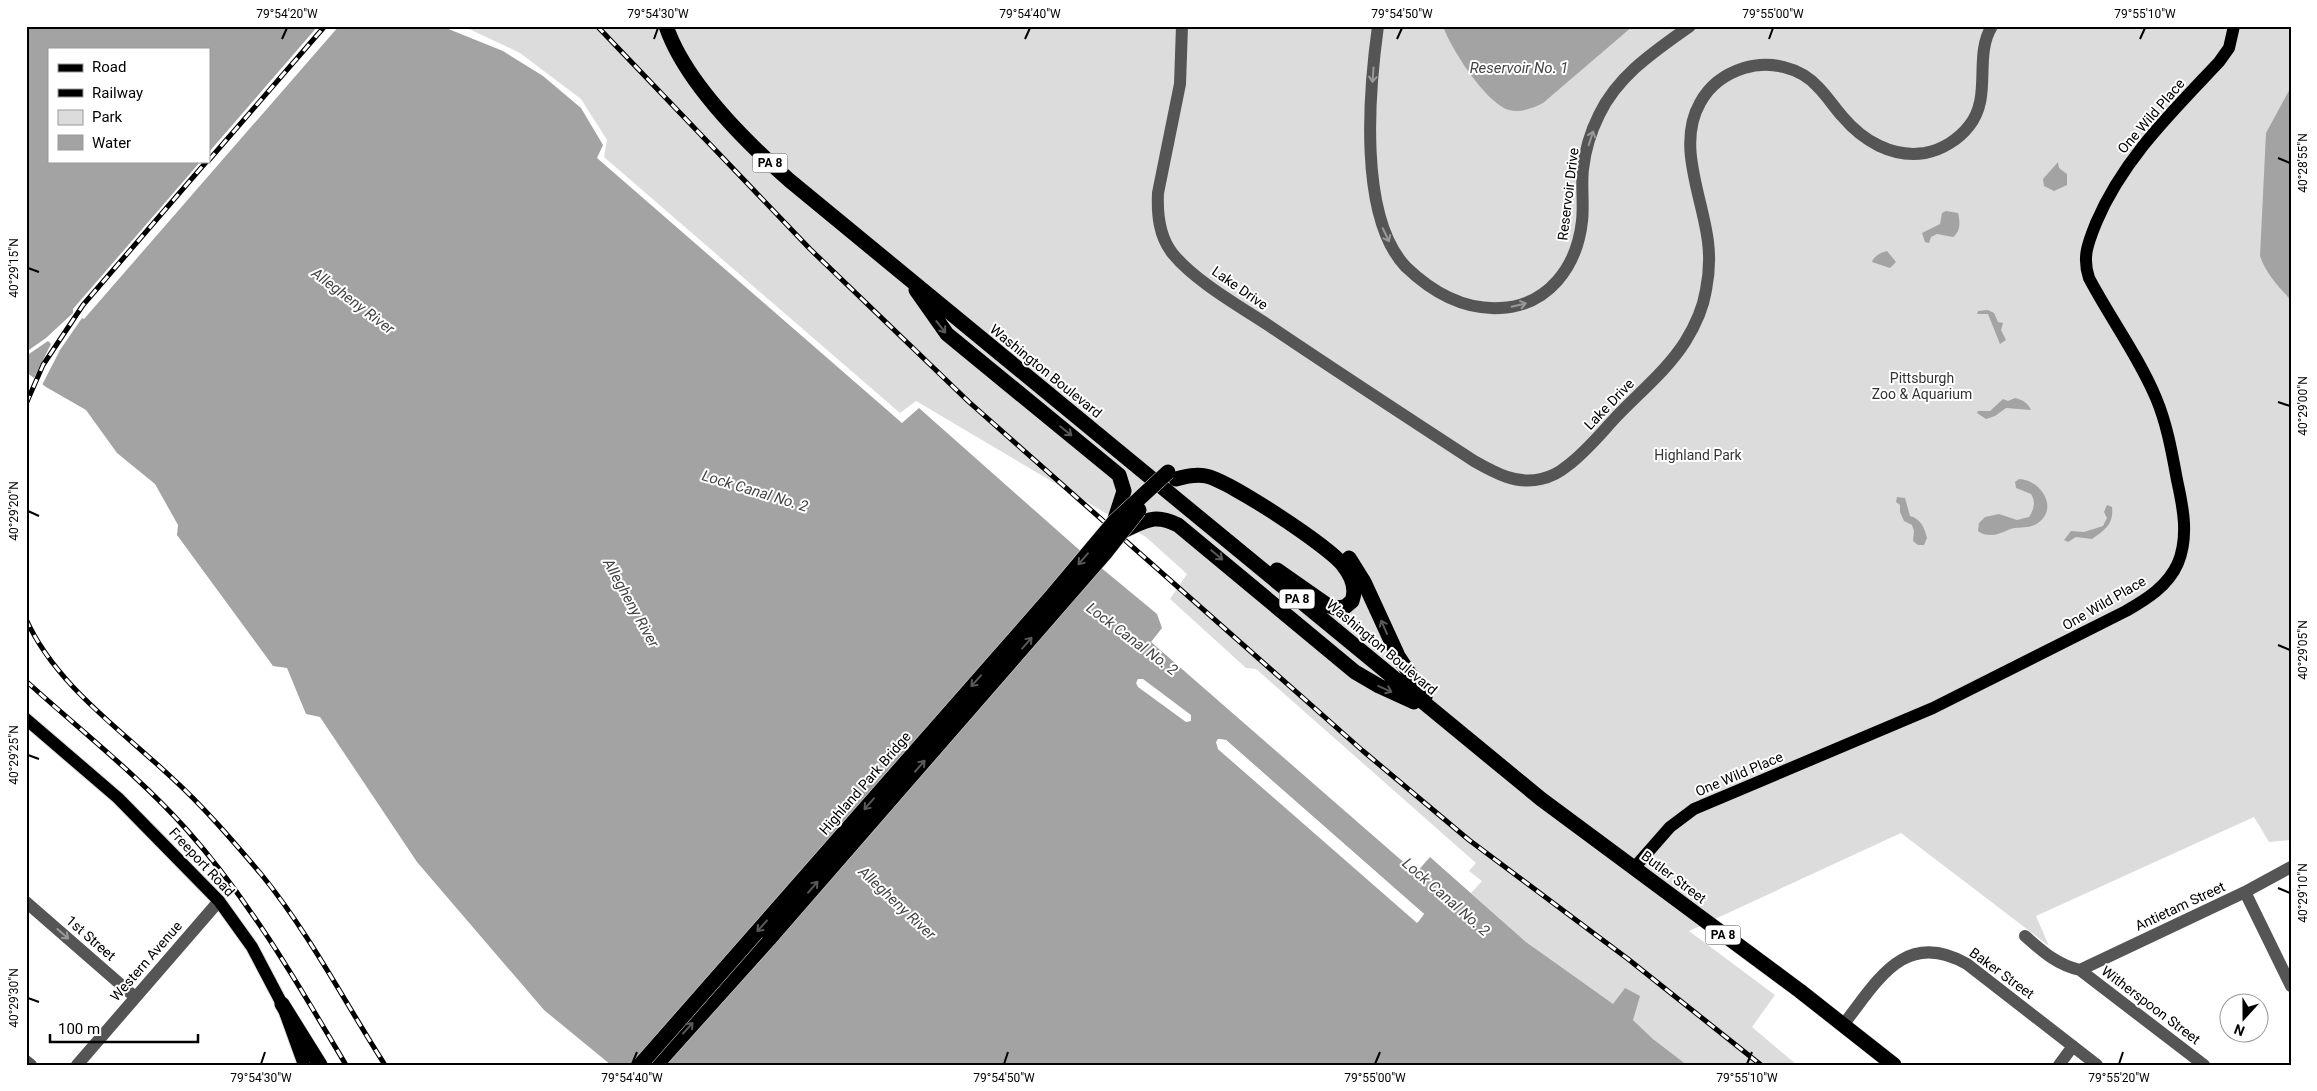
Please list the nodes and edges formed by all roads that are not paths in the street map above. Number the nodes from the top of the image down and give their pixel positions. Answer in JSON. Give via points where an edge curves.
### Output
{"nodes":[{"id":1,"x":666,"y":26,"type":"edge"},
{"id":2,"x":1182,"y":26,"type":"edge"},
{"id":3,"x":1378,"y":26,"type":"edge"},
{"id":4,"x":1690,"y":26,"type":"edge"},
{"id":5,"x":1992,"y":26,"type":"edge"},
{"id":6,"x":2234,"y":26,"type":"edge"},
{"id":7,"x":902,"y":274,"type":"junction"},
{"id":8,"x":1172,"y":475,"type":"junction"},
{"id":9,"x":1158,"y":484,"type":"junction"},
{"id":10,"x":1118,"y":527,"type":"junction"},
{"id":11,"x":1436,"y":713,"type":"junction"},
{"id":12,"x":26,"y":718,"type":"edge"},
{"id":13,"x":2291,"y":867,"type":"edge"},
{"id":14,"x":1634,"y":868,"type":"junction"},
{"id":15,"x":2245,"y":892,"type":"junction"},
{"id":16,"x":219,"y":901,"type":"junction"},
{"id":17,"x":26,"y":902,"type":"edge"},
{"id":18,"x":2025,"y":936,"type":"dead end"},
{"id":19,"x":2080,"y":970,"type":"junction"},
{"id":20,"x":2291,"y":986,"type":"edge"},
{"id":21,"x":135,"y":996,"type":"junction"},
{"id":22,"x":282,"y":1004,"type":"junction"},
{"id":23,"x":1843,"y":1025,"type":"junction"},
{"id":24,"x":2073,"y":1046,"type":"junction"},
{"id":25,"x":26,"y":1061,"type":"edge"},
{"id":26,"x":31,"y":1065,"type":"edge"},
{"id":27,"x":77,"y":1065,"type":"edge"},
{"id":28,"x":304,"y":1065,"type":"edge"},
{"id":29,"x":320,"y":1065,"type":"edge"},
{"id":30,"x":640,"y":1065,"type":"edge"},
{"id":31,"x":656,"y":1065,"type":"edge"},
{"id":32,"x":1894,"y":1065,"type":"edge"},
{"id":33,"x":2058,"y":1065,"type":"edge"},
{"id":34,"x":2097,"y":1065,"type":"edge"},
{"id":35,"x":2204,"y":1065,"type":"edge"}],
"edges":[{"from":1,"to":7,"type":"highway","name":"Washington Boulevard","number":"PA 8","via":[[687,68],[741,134],[789,180]]},
{"from":2,"to":5,"type":"street","name":"Lake Drive","via":[[1180,84],[1157,210],[1162,235],[1172,253],[1190,271],[1259,319],[1474,461],[1503,476],[1529,481],[1552,475],[1578,457],[1669,363],[1696,323],[1706,288],[1709,253],[1691,156],[1692,125],[1701,101],[1715,84],[1746,67],[1777,65],[1801,74],[1816,85],[1853,128],[1878,146],[1901,153],[1930,152],[1954,140],[1975,116],[1982,94],[1984,45]]},
{"from":3,"to":4,"type":"street","name":"Reservoir Drive","one_way":true,"via":[[1373,80],[1372,171],[1376,207],[1383,230],[1402,262],[1430,287],[1462,303],[1488,308],[1528,303],[1561,278],[1578,242],[1582,220],[1583,168],[1599,114],[1628,73]]},
{"from":6,"to":14,"type":"main road","name":"One Wild Place","via":[[2229,48],[2220,62],[2143,144],[2115,183],[2084,254],[2089,278],[2162,413],[2180,492],[2184,537],[2178,562],[2164,584],[2148,599],[2126,611],[1933,708],[1694,809],[1670,827]]},
{"from":7,"to":9,"type":"highway","name":"Washington Boulevard","number":"PA 8"},
{"from":7,"to":10,"type":"highway","one_way":true,"via":[[947,334],[1119,475],[1124,491]]},
{"from":8,"to":9,"type":"highway","via":[[1218,480],[1322,545],[1343,565],[1351,578],[1354,594],[1350,604],[1340,608],[1322,602]]},
{"from":8,"to":10,"type":"highway","bridge":true},
{"from":11,"to":8,"type":"highway","one_way":true,"via":[[1398,656],[1360,574],[1336,545],[1222,471],[1189,466]]},
{"from":9,"to":11,"type":"highway","name":"Washington Boulevard","number":"PA 8"},
{"from":10,"to":11,"type":"highway","one_way":true,"via":[[1158,518],[1178,525],[1356,672]]},
{"from":10,"to":30,"type":"highway","name":"Highland Park Bridge","one_way":true,"bridge":true,"via":[[1051,597]]},
{"from":31,"to":10,"type":"highway","one_way":true,"bridge":true,"via":[[770,938]]},
{"from":11,"to":14,"type":"highway","name":"Butler Street","number":"PA 8","via":[[1541,799]]},
{"from":12,"to":16,"type":"main road","name":"Freeport Road","via":[[118,798]]},
{"from":13,"to":15,"type":"street","name":"Antietam Street"},
{"from":14,"to":23,"type":"highway","name":"Butler Street","number":"PA 8"},
{"from":15,"to":19,"type":"street","name":"Antietam Street"},
{"from":15,"to":20,"type":"street"},
{"from":16,"to":21,"type":"street","name":"Western Avenue"},
{"from":16,"to":22,"type":"main road","name":"Freeport Road","via":[[252,947]]},
{"from":17,"to":21,"type":"street","name":"1st Street","one_way":true},
{"from":18,"to":19,"type":"street","name":"Witherspoon Street","via":[[2047,955]]},
{"from":19,"to":35,"type":"street","name":"Witherspoon Street"},
{"from":21,"to":27,"type":"street","name":"Western Avenue"},
{"from":22,"to":28,"type":"main road","name":"Freeport Road"},
{"from":22,"to":29,"type":"highway"},
{"from":23,"to":24,"type":"street","name":"Baker Street","via":[[1889,968],[1906,956],[1933,952],[1967,964]]},
{"from":23,"to":32,"type":"highway","name":"Butler Street","number":"PA 8"},
{"from":24,"to":33,"type":"street"},
{"from":24,"to":34,"type":"street","name":"Baker Street"},
{"from":25,"to":26,"type":"street"}]}
